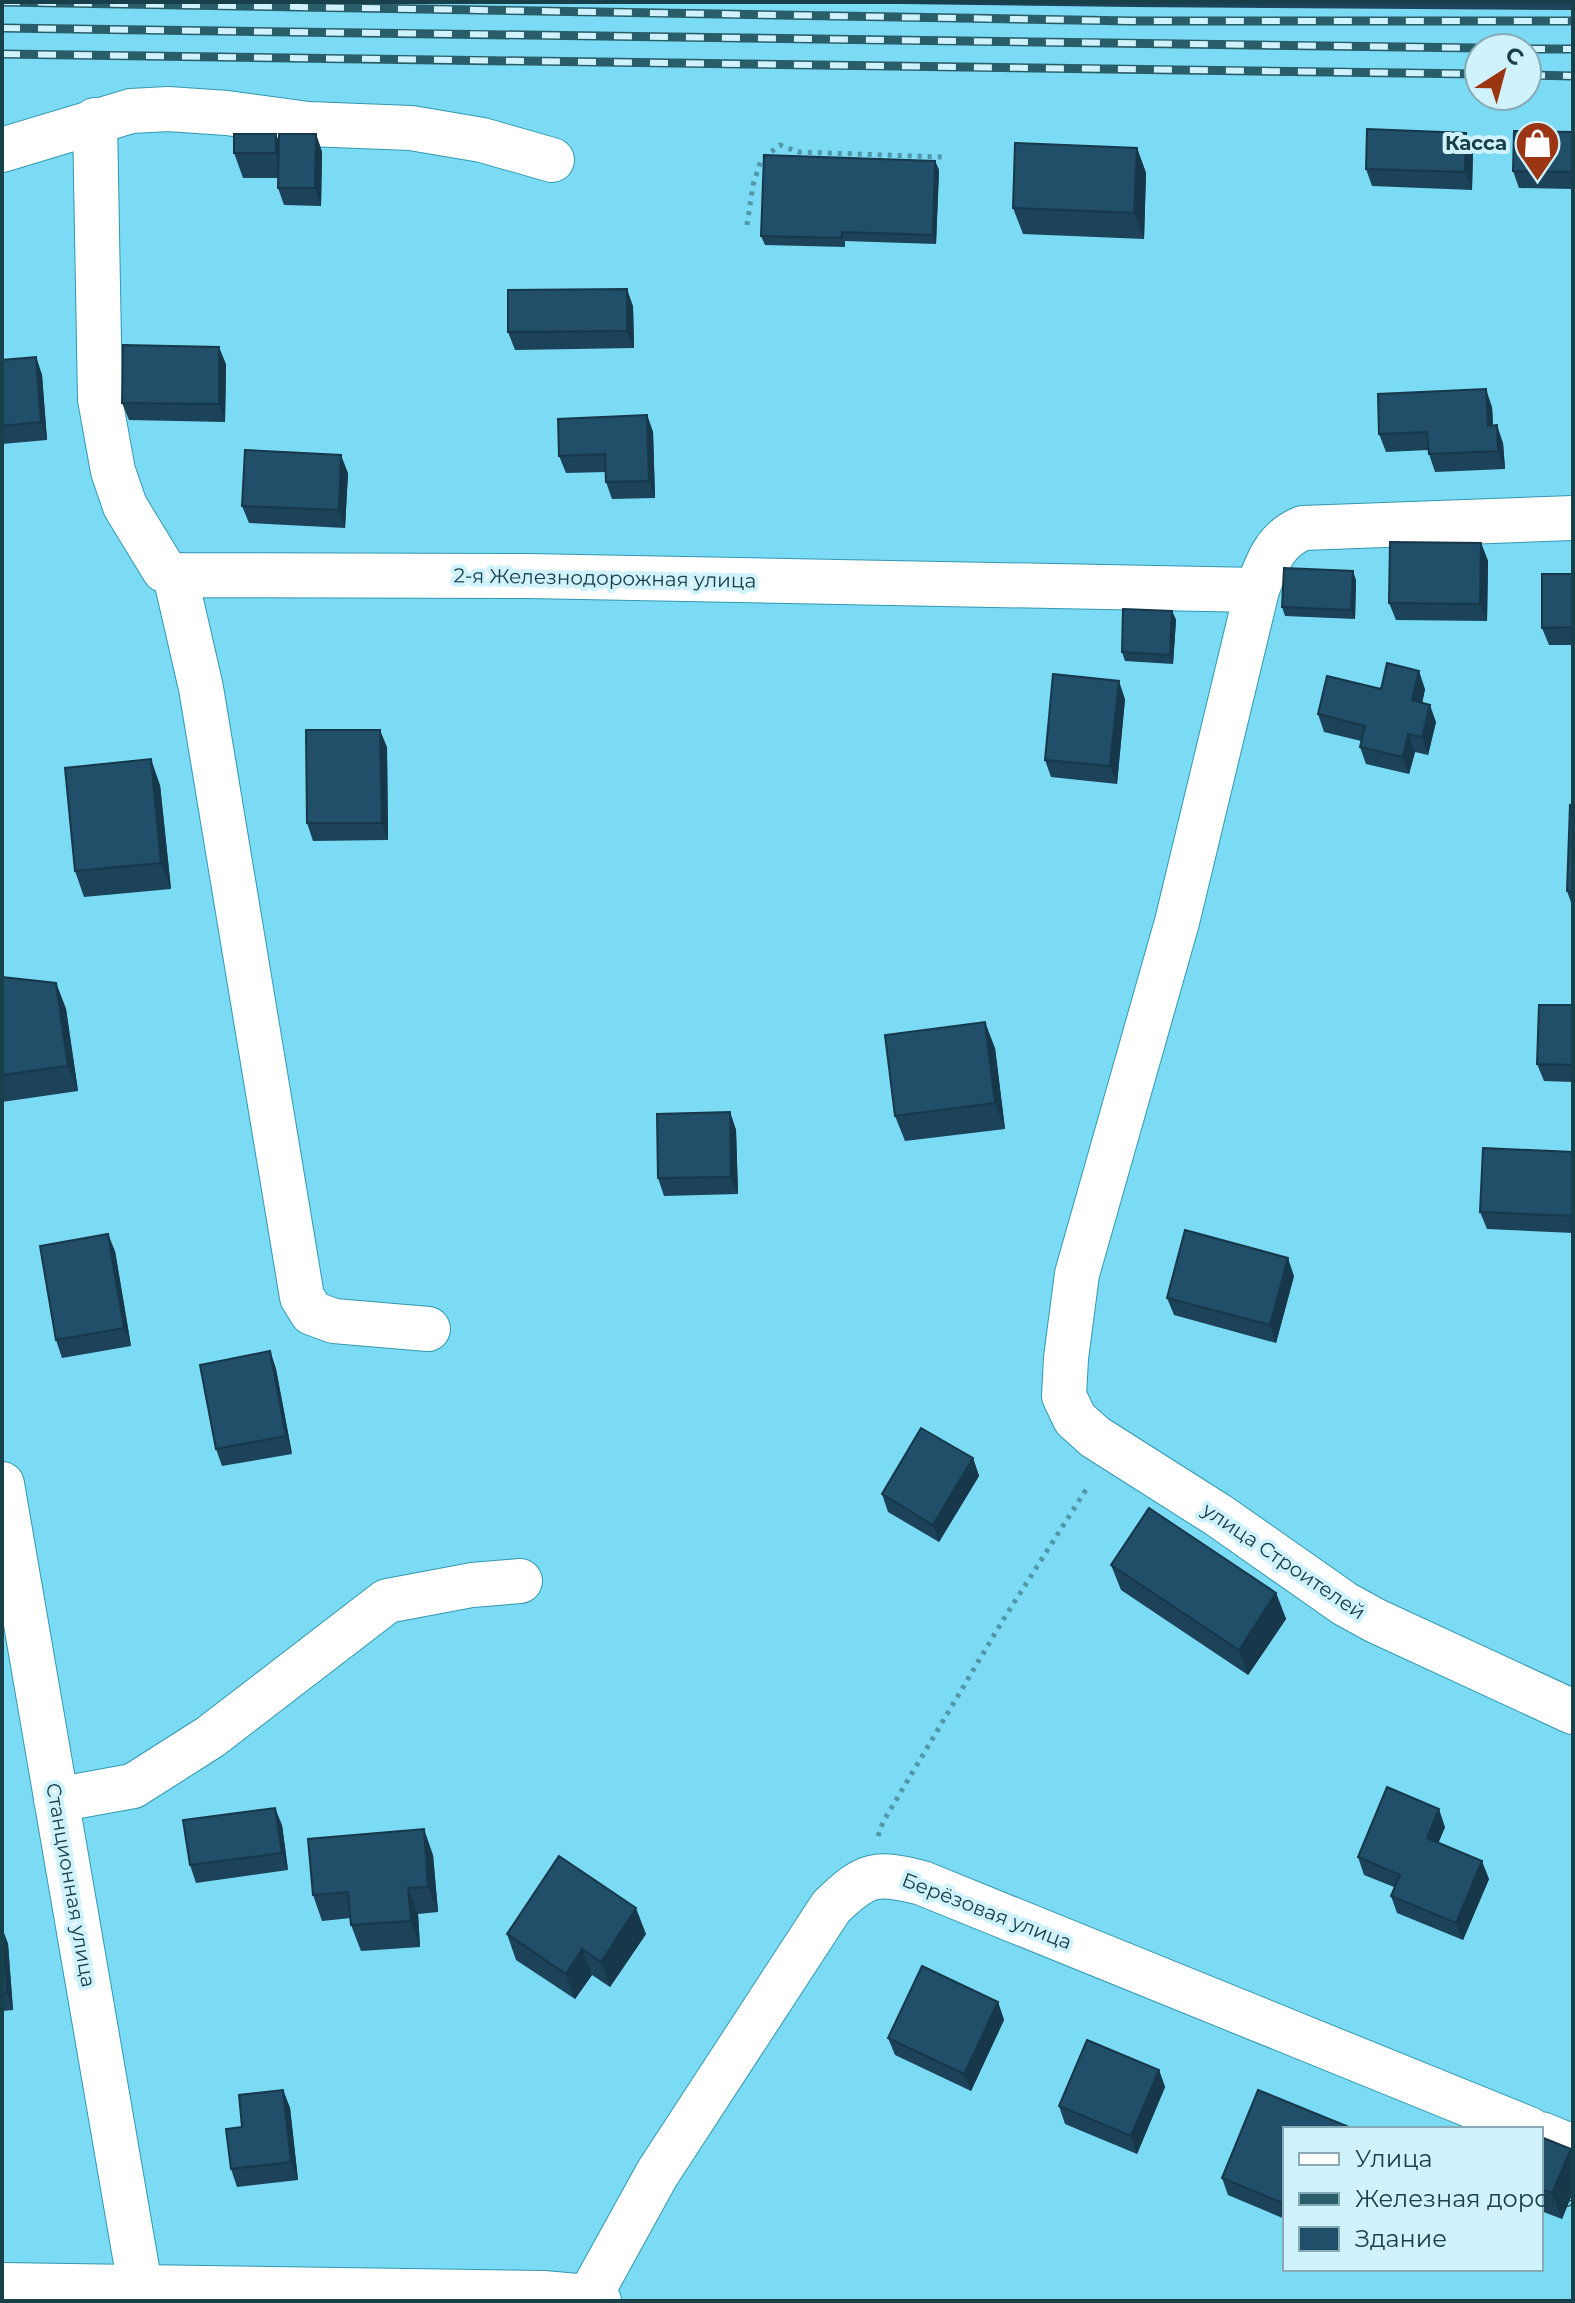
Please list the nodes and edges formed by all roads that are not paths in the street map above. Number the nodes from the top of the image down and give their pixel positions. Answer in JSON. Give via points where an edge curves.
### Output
{"nodes":[{"id":1,"x":95,"y":120,"type":"junction"},
{"id":2,"x":2,"y":150,"type":"edge"},
{"id":3,"x":552,"y":160,"type":"dead end"},
{"id":4,"x":1573,"y":518,"type":"edge"},
{"id":5,"x":175,"y":575,"type":"junction"},
{"id":6,"x":1257,"y":590,"type":"junction"},
{"id":7,"x":428,"y":1329,"type":"dead end"},
{"id":8,"x":2,"y":1484,"type":"edge"},
{"id":9,"x":520,"y":1581,"type":"dead end"},
{"id":10,"x":1573,"y":1712,"type":"edge"},
{"id":11,"x":56,"y":1800,"type":"junction"},
{"id":12,"x":1524,"y":2127,"type":"edge"},
{"id":13,"x":1543,"y":2135,"type":"edge"},
{"id":14,"x":1573,"y":2147,"type":"edge"},
{"id":15,"x":2,"y":2285,"type":"edge"},
{"id":16,"x":140,"y":2286,"type":"junction"},
{"id":17,"x":591,"y":2300,"type":"edge"}],
"edges":[{"from":1,"to":2,"type":"street"},
{"from":1,"to":3,"type":"street","via":[[168,109],[308,124],[411,128],[482,140]]},
{"from":1,"to":5,"type":"street","via":[[100,399],[125,506],[164,570]]},
{"from":4,"to":6,"type":"street","via":[[1303,528],[1278,545]]},
{"from":5,"to":6,"type":"street","name":"2-я Железнодорожная улица","via":[[543,576]]},
{"from":5,"to":7,"type":"street","via":[[201,688],[302,1297],[312,1313],[334,1321]]},
{"from":6,"to":10,"type":"street","name":"улица Строителей","via":[[1177,922],[1077,1274],[1064,1396],[1075,1419],[1112,1448],[1355,1610]]},
{"from":8,"to":11,"type":"street","name":"Станционная улица"},
{"from":9,"to":11,"type":"street","via":[[387,1601],[210,1737],[133,1786]]},
{"from":11,"to":16,"type":"street","name":"Станционная улица"},
{"from":12,"to":17,"type":"street","name":"Берёзовая улица","via":[[922,1883],[872,1876],[831,1907],[657,2174]]},
{"from":13,"to":14,"type":"street"},
{"from":15,"to":16,"type":"street"},
{"from":16,"to":17,"type":"street","via":[[543,2293]]}]}
